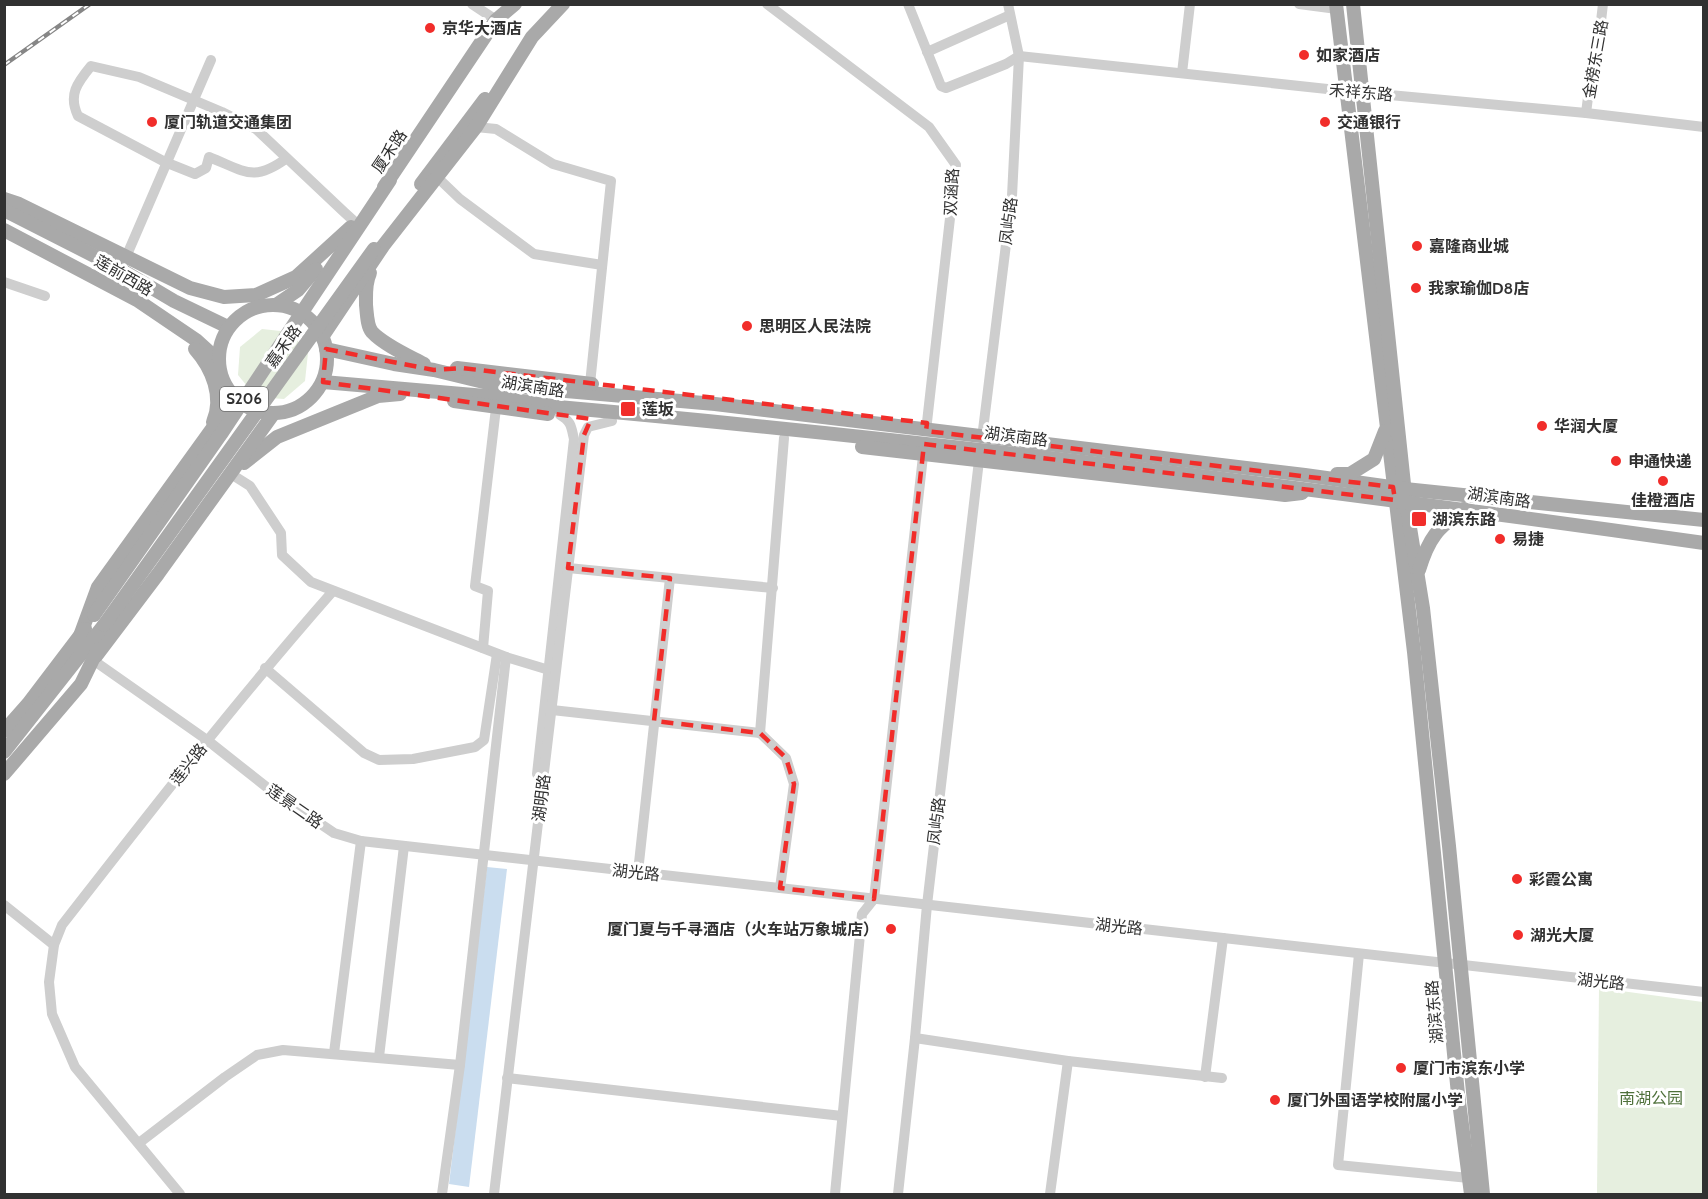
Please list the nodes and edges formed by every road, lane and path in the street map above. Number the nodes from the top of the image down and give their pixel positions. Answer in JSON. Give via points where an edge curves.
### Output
{"nodes":[{"id":1,"x":471,"y":4,"type":"edge"},
{"id":2,"x":515,"y":4,"type":"edge"},
{"id":3,"x":563,"y":4,"type":"edge"},
{"id":4,"x":767,"y":4,"type":"edge"},
{"id":5,"x":908,"y":4,"type":"edge"},
{"id":6,"x":1190,"y":4,"type":"edge"},
{"id":7,"x":1299,"y":4,"type":"edge"},
{"id":8,"x":1353,"y":4,"type":"edge"},
{"id":9,"x":1603,"y":4,"type":"edge"},
{"id":10,"x":1336,"y":7,"type":"edge"},
{"id":11,"x":1009,"y":10,"type":"edge"},
{"id":12,"x":495,"y":20,"type":"junction"},
{"id":13,"x":526,"y":47,"type":"junction"},
{"id":14,"x":927,"y":52,"type":"junction"},
{"id":15,"x":1019,"y":56,"type":"junction"},
{"id":16,"x":211,"y":60,"type":"dead end"},
{"id":17,"x":1182,"y":73,"type":"junction"},
{"id":18,"x":1346,"y":91,"type":"junction"},
{"id":19,"x":1361,"y":91,"type":"junction"},
{"id":20,"x":194,"y":100,"type":"junction"},
{"id":21,"x":1586,"y":113,"type":"junction"},
{"id":22,"x":476,"y":127,"type":"junction"},
{"id":23,"x":1704,"y":127,"type":"edge"},
{"id":24,"x":287,"y":158,"type":"junction"},
{"id":25,"x":166,"y":163,"type":"junction"},
{"id":26,"x":437,"y":177,"type":"junction"},
{"id":27,"x":390,"y":180,"type":"junction"},
{"id":28,"x":4,"y":199,"type":"edge"},
{"id":29,"x":4,"y":210,"type":"edge"},
{"id":30,"x":353,"y":224,"type":"junction"},
{"id":31,"x":4,"y":230,"type":"edge"},
{"id":32,"x":378,"y":247,"type":"junction"},
{"id":33,"x":123,"y":263,"type":"junction"},
{"id":34,"x":602,"y":265,"type":"junction"},
{"id":35,"x":4,"y":282,"type":"edge"},
{"id":36,"x":45,"y":296,"type":"dead end"},
{"id":37,"x":276,"y":305,"type":"junction"},
{"id":38,"x":174,"y":325,"type":"junction"},
{"id":39,"x":228,"y":327,"type":"junction"},
{"id":40,"x":324,"y":343,"type":"junction"},
{"id":41,"x":219,"y":361,"type":"junction"},
{"id":42,"x":434,"y":370,"type":"junction"},
{"id":43,"x":323,"y":382,"type":"junction"},
{"id":44,"x":590,"y":384,"type":"junction"},
{"id":45,"x":369,"y":385,"type":"junction"},
{"id":46,"x":409,"y":393,"type":"junction"},
{"id":47,"x":235,"y":397,"type":"junction"},
{"id":48,"x":496,"y":408,"type":"junction"},
{"id":49,"x":274,"y":413,"type":"junction"},
{"id":50,"x":560,"y":415,"type":"junction"},
{"id":51,"x":612,"y":421,"type":"junction"},
{"id":52,"x":1386,"y":427,"type":"junction"},
{"id":53,"x":206,"y":436,"type":"junction"},
{"id":54,"x":784,"y":438,"type":"junction"},
{"id":55,"x":925,"y":438,"type":"junction"},
{"id":56,"x":981,"y":444,"type":"junction"},
{"id":57,"x":231,"y":474,"type":"junction"},
{"id":58,"x":1305,"y":475,"type":"junction"},
{"id":59,"x":1400,"y":495,"type":"junction"},
{"id":60,"x":1464,"y":509,"type":"junction"},
{"id":61,"x":1704,"y":520,"type":"edge"},
{"id":62,"x":1704,"y":543,"type":"edge"},
{"id":63,"x":568,"y":568,"type":"junction"},
{"id":64,"x":670,"y":578,"type":"junction"},
{"id":65,"x":773,"y":588,"type":"junction"},
{"id":66,"x":333,"y":591,"type":"junction"},
{"id":67,"x":1423,"y":608,"type":"junction"},
{"id":68,"x":99,"y":620,"type":"junction"},
{"id":69,"x":80,"y":636,"type":"junction"},
{"id":70,"x":483,"y":648,"type":"junction"},
{"id":71,"x":501,"y":655,"type":"junction"},
{"id":72,"x":94,"y":658,"type":"junction"},
{"id":73,"x":265,"y":668,"type":"junction"},
{"id":74,"x":549,"y":670,"type":"junction"},
{"id":75,"x":552,"y":710,"type":"junction"},
{"id":76,"x":654,"y":722,"type":"junction"},
{"id":77,"x":4,"y":731,"type":"edge"},
{"id":78,"x":760,"y":733,"type":"junction"},
{"id":79,"x":207,"y":740,"type":"junction"},
{"id":80,"x":4,"y":752,"type":"edge"},
{"id":81,"x":4,"y":774,"type":"edge"},
{"id":82,"x":361,"y":841,"type":"junction"},
{"id":83,"x":404,"y":846,"type":"junction"},
{"id":84,"x":482,"y":855,"type":"junction"},
{"id":85,"x":530,"y":860,"type":"junction"},
{"id":86,"x":638,"y":872,"type":"junction"},
{"id":87,"x":780,"y":888,"type":"junction"},
{"id":88,"x":874,"y":899,"type":"junction"},
{"id":89,"x":4,"y":905,"type":"edge"},
{"id":90,"x":927,"y":905,"type":"junction"},
{"id":91,"x":1223,"y":938,"type":"junction"},
{"id":92,"x":54,"y":945,"type":"junction"},
{"id":93,"x":1359,"y":954,"type":"junction"},
{"id":94,"x":1446,"y":963,"type":"junction"},
{"id":95,"x":1462,"y":965,"type":"junction"},
{"id":96,"x":1704,"y":992,"type":"edge"},
{"id":97,"x":915,"y":1038,"type":"junction"},
{"id":98,"x":334,"y":1053,"type":"junction"},
{"id":99,"x":379,"y":1057,"type":"junction"},
{"id":100,"x":1068,"y":1061,"type":"junction"},
{"id":101,"x":460,"y":1065,"type":"junction"},
{"id":102,"x":1205,"y":1077,"type":"junction"},
{"id":103,"x":507,"y":1078,"type":"junction"},
{"id":104,"x":1222,"y":1078,"type":"dead end"},
{"id":105,"x":842,"y":1116,"type":"junction"},
{"id":106,"x":139,"y":1143,"type":"junction"},
{"id":107,"x":1468,"y":1178,"type":"junction"},
{"id":108,"x":180,"y":1194,"type":"edge"},
{"id":109,"x":442,"y":1194,"type":"edge"},
{"id":110,"x":487,"y":1194,"type":"edge"},
{"id":111,"x":494,"y":1194,"type":"edge"},
{"id":112,"x":836,"y":1194,"type":"edge"},
{"id":113,"x":898,"y":1194,"type":"edge"},
{"id":114,"x":1050,"y":1194,"type":"edge"},
{"id":115,"x":1471,"y":1194,"type":"edge"},
{"id":116,"x":1483,"y":1194,"type":"edge"}],
"edges":[{"from":1,"to":12,"type":"street"},
{"from":2,"to":12,"type":"main road","name":"厦禾路","number":"S206"},
{"from":3,"to":13,"type":"main road","number":"S206"},
{"from":4,"to":55,"type":"street","name":"双涵路","via":[[929,127],[956,165]]},
{"from":5,"to":14,"type":"street"},
{"from":6,"to":17,"type":"street"},
{"from":7,"to":10,"type":"street"},
{"from":8,"to":19,"type":"main road","name":"湖滨东路"},
{"from":9,"to":21,"type":"street","name":"金榜东三路"},
{"from":10,"to":18,"type":"main road","name":"湖滨东路"},
{"from":11,"to":14,"type":"street"},
{"from":11,"to":15,"type":"street","name":"凤屿路"},
{"from":12,"to":27,"type":"main road","name":"厦禾路","number":"S206"},
{"from":13,"to":22,"type":"main road","number":"S206"},
{"from":13,"to":32,"type":"main road","name":"嘉禾路","number":"S206","via":[[458,132]]},
{"from":14,"to":15,"type":"street","via":[[941,87],[946,88]]},
{"from":15,"to":17,"type":"street","name":"禾祥东路"},
{"from":15,"to":56,"type":"street","name":"凤屿路","via":[[1012,196]]},
{"from":16,"to":20,"type":"street"},
{"from":17,"to":18,"type":"street","name":"禾祥东路"},
{"from":18,"to":19,"type":"street","name":"禾祥东路"},
{"from":18,"to":52,"type":"main road","name":"湖滨东路"},
{"from":19,"to":21,"type":"street","name":"禾祥东路"},
{"from":19,"to":59,"type":"main road","name":"湖滨东路"},
{"from":20,"to":24,"type":"street","via":[[256,129]]},
{"from":20,"to":25,"type":"street"},
{"from":20,"to":25,"type":"street","via":[[139,77],[91,66],[78,83],[72,104],[78,116]]},
{"from":21,"to":23,"type":"street","name":"禾祥东路"},
{"from":22,"to":26,"type":"main road","number":"S206"},
{"from":22,"to":34,"type":"street","via":[[496,129],[553,164],[611,181]]},
{"from":24,"to":25,"type":"street","via":[[255,174],[209,157],[206,168],[195,174]]},
{"from":24,"to":30,"type":"street"},
{"from":25,"to":33,"type":"street"},
{"from":26,"to":32,"type":"main road","number":"S206"},
{"from":26,"to":34,"type":"street","via":[[534,254]]},
{"from":27,"to":30,"type":"main road","name":"厦禾路","number":"S206"},
{"from":27,"to":68,"type":"main road","name":"嘉禾路","number":"S206","bridge":true},
{"from":28,"to":33,"type":"main road"},
{"from":29,"to":33,"type":"main road","name":"莲前西路"},
{"from":30,"to":33,"type":"main road","via":[[296,277],[256,295],[224,297]]},
{"from":30,"to":37,"type":"main road","name":"厦禾路","number":"S206","via":[[298,290]]},
{"from":31,"to":38,"type":"main road","name":"莲前西路","via":[[137,300]]},
{"from":32,"to":40,"type":"main road","number":"S206"},
{"from":32,"to":42,"type":"main road","via":[[367,279],[371,332]]},
{"from":32,"to":68,"type":"main road","name":"嘉禾路","number":"S206","bridge":true},
{"from":33,"to":39,"type":"main road","name":"莲前西路","via":[[174,301]]},
{"from":34,"to":44,"type":"street"},
{"from":35,"to":36,"type":"street"},
{"from":37,"to":39,"type":"main road","via":[[245,312]]},
{"from":37,"to":40,"type":"main road","via":[[309,318]]},
{"from":38,"to":41,"type":"main road","name":"莲前西路"},
{"from":38,"to":53,"type":"main road","via":[[214,376],[217,412]]},
{"from":39,"to":41,"type":"main road"},
{"from":40,"to":42,"type":"main road","name":"湖滨南路","via":[[394,364]]},
{"from":40,"to":43,"type":"main road","via":[[327,367]]},
{"from":41,"to":47,"type":"main road","via":[[226,387]]},
{"from":42,"to":44,"type":"main road","name":"湖滨南路","via":[[462,368]]},
{"from":42,"to":55,"type":"main road","name":"湖滨南路","via":[[496,385],[715,404]]},
{"from":43,"to":45,"type":"main road","name":"湖滨南路"},
{"from":43,"to":49,"type":"main road","via":[[312,399]]},
{"from":44,"to":55,"type":"main road","name":"湖滨南路"},
{"from":45,"to":46,"type":"main road"},
{"from":45,"to":55,"type":"main road","name":"湖滨南路","via":[[558,407]]},
{"from":46,"to":48,"type":"main road"},
{"from":46,"to":57,"type":"main road","via":[[378,396],[277,437]]},
{"from":47,"to":49,"type":"main road","via":[[246,406]]},
{"from":47,"to":53,"type":"main road","number":"S206"},
{"from":48,"to":50,"type":"main road"},
{"from":48,"to":70,"type":"street","via":[[475,586],[488,591]]},
{"from":49,"to":57,"type":"main road","number":"S206"},
{"from":50,"to":51,"type":"main road"},
{"from":50,"to":74,"type":"street","name":"湖明路","via":[[572,426],[574,439]]},
{"from":51,"to":54,"type":"main road"},
{"from":51,"to":63,"type":"street","name":"湖明路","via":[[588,427],[584,435]]},
{"from":52,"to":58,"type":"main road","via":[[1374,459],[1350,474]]},
{"from":52,"to":59,"type":"main road","name":"湖滨东路"},
{"from":53,"to":69,"type":"main road","number":"S206","via":[[98,587]]},
{"from":54,"to":55,"type":"main road"},
{"from":54,"to":65,"type":"street"},
{"from":55,"to":56,"type":"main road","name":"湖滨南路"},
{"from":55,"to":56,"type":"main road","name":"湖滨南路"},
{"from":55,"to":88,"type":"street","name":"双涵路"},
{"from":56,"to":58,"type":"main road","name":"湖滨南路","via":[[1229,457]]},
{"from":56,"to":59,"type":"main road","name":"湖滨南路","via":[[1329,491]]},
{"from":56,"to":90,"type":"street","name":"凤屿路"},
{"from":57,"to":66,"type":"street","via":[[250,486],[280,533],[282,555],[311,582]]},
{"from":57,"to":72,"type":"main road","number":"S206"},
{"from":58,"to":59,"type":"main road","name":"湖滨南路"},
{"from":59,"to":60,"type":"main road","name":"湖滨南路"},
{"from":59,"to":61,"type":"main road","name":"湖滨南路"},
{"from":59,"to":67,"type":"main road","name":"湖滨东路"},
{"from":59,"to":94,"type":"main road","name":"湖滨东路"},
{"from":60,"to":62,"type":"main road","name":"湖滨南路"},
{"from":60,"to":67,"type":"main road","via":[[1440,526],[1425,549],[1418,572]]},
{"from":63,"to":64,"type":"street"},
{"from":63,"to":75,"type":"street","name":"湖明路"},
{"from":64,"to":65,"type":"street"},
{"from":64,"to":76,"type":"street"},
{"from":65,"to":78,"type":"street"},
{"from":66,"to":70,"type":"street"},
{"from":66,"to":73,"type":"street","name":"莲兴路"},
{"from":67,"to":95,"type":"main road","name":"湖滨东路"},
{"from":68,"to":69,"type":"main road","name":"嘉禾路","number":"S206"},
{"from":68,"to":72,"type":"main road"},
{"from":68,"to":80,"type":"main road","name":"嘉禾路","number":"S206"},
{"from":69,"to":77,"type":"main road","name":"嘉禾路","number":"S206"},
{"from":70,"to":71,"type":"street"},
{"from":71,"to":73,"type":"street","via":[[484,740],[475,747],[413,759],[379,760],[364,753]]},
{"from":71,"to":74,"type":"street"},
{"from":71,"to":84,"type":"street"},
{"from":72,"to":79,"type":"street","name":"莲景二路"},
{"from":72,"to":81,"type":"main road","via":[[81,684]]},
{"from":73,"to":79,"type":"street","name":"莲兴路"},
{"from":74,"to":85,"type":"street","name":"湖明路"},
{"from":75,"to":76,"type":"street"},
{"from":75,"to":85,"type":"street","name":"湖明路"},
{"from":76,"to":78,"type":"street"},
{"from":76,"to":86,"type":"street"},
{"from":78,"to":87,"type":"street","via":[[786,758],[794,784]]},
{"from":79,"to":82,"type":"street","name":"莲景二路","via":[[334,833]]},
{"from":79,"to":92,"type":"street","name":"莲兴路","via":[[62,925]]},
{"from":82,"to":83,"type":"street","name":"莲景二路"},
{"from":82,"to":98,"type":"street"},
{"from":83,"to":84,"type":"street","name":"莲景二路"},
{"from":83,"to":99,"type":"street"},
{"from":84,"to":85,"type":"street","name":"莲景二路"},
{"from":84,"to":101,"type":"street"},
{"from":85,"to":86,"type":"street","name":"湖光路"},
{"from":85,"to":103,"type":"street","name":"湖明路"},
{"from":85,"to":110,"type":"street","name":"湖明路"},
{"from":86,"to":87,"type":"street","name":"湖光路"},
{"from":87,"to":88,"type":"street","name":"湖光路"},
{"from":88,"to":90,"type":"street","name":"湖光路"},
{"from":88,"to":105,"type":"street","via":[[862,914]]},
{"from":89,"to":92,"type":"street"},
{"from":90,"to":91,"type":"street","name":"湖光路"},
{"from":90,"to":97,"type":"street","name":"凤屿路"},
{"from":91,"to":93,"type":"street","name":"湖光路"},
{"from":91,"to":102,"type":"street"},
{"from":92,"to":106,"type":"street","name":"莲兴路","via":[[49,982],[52,1014],[75,1067]]},
{"from":93,"to":94,"type":"street","name":"湖光路"},
{"from":93,"to":107,"type":"street","via":[[1338,1165]]},
{"from":94,"to":95,"type":"street","name":"湖光路"},
{"from":94,"to":107,"type":"main road","name":"湖滨东路"},
{"from":95,"to":96,"type":"street","name":"湖光路"},
{"from":95,"to":116,"type":"main road","name":"湖滨东路"},
{"from":97,"to":100,"type":"street"},
{"from":97,"to":113,"type":"street","name":"凤屿路"},
{"from":98,"to":99,"type":"street"},
{"from":98,"to":106,"type":"street","via":[[283,1050],[257,1055]]},
{"from":99,"to":101,"type":"street"},
{"from":100,"to":102,"type":"street"},
{"from":100,"to":114,"type":"street"},
{"from":101,"to":109,"type":"street"},
{"from":102,"to":104,"type":"street"},
{"from":103,"to":105,"type":"street"},
{"from":103,"to":111,"type":"street","name":"湖明路"},
{"from":105,"to":112,"type":"street"},
{"from":106,"to":108,"type":"street","name":"莲兴路"},
{"from":107,"to":115,"type":"main road","name":"湖滨东路"}]}
